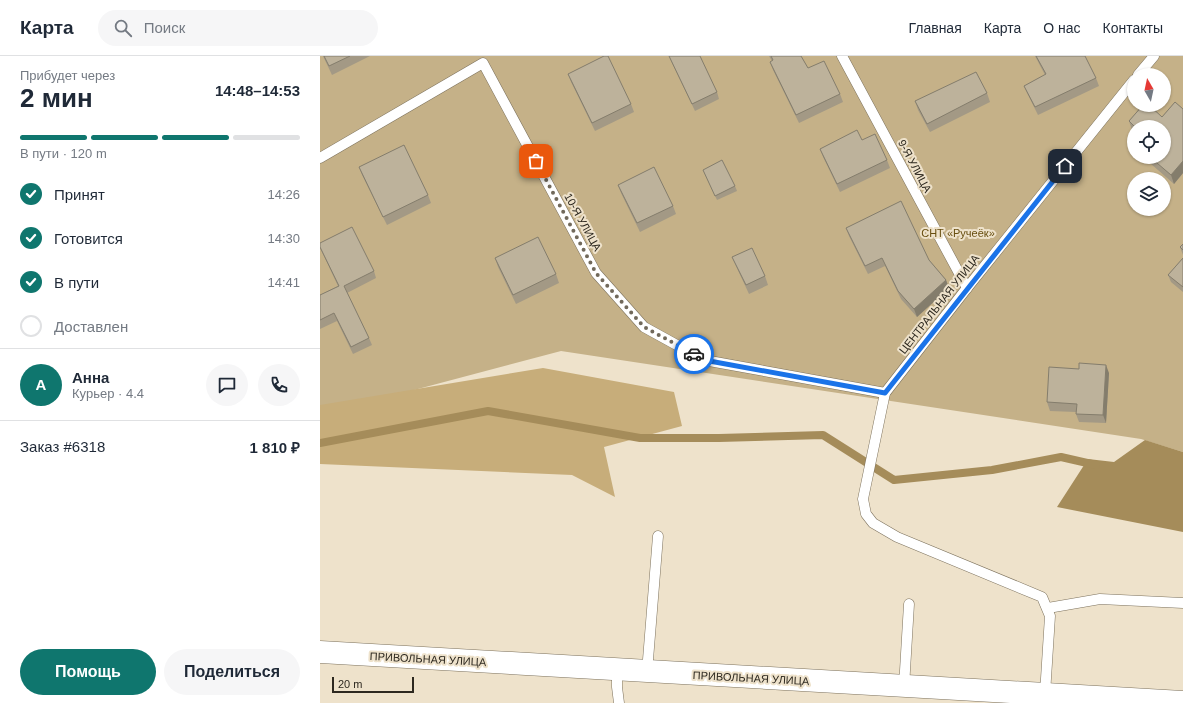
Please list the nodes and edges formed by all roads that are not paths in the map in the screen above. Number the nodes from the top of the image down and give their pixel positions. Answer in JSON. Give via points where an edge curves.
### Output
{"nodes":[{"id":1,"x":842,"y":56,"type":"edge"},
{"id":2,"x":1154,"y":56,"type":"edge"},
{"id":3,"x":1144,"y":68,"type":"edge"},
{"id":4,"x":1127,"y":89,"type":"edge"},
{"id":5,"x":320,"y":158,"type":"edge"},
{"id":6,"x":967,"y":288,"type":"junction"},
{"id":7,"x":885,"y":393,"type":"junction"},
{"id":8,"x":658,"y":536,"type":"dead end"},
{"id":9,"x":1183,"y":603,"type":"edge"},
{"id":10,"x":910,"y":604,"type":"dead end"},
{"id":11,"x":1048,"y":608,"type":"junction"},
{"id":12,"x":320,"y":652,"type":"edge"},
{"id":13,"x":617,"y":670,"type":"junction"},
{"id":14,"x":647,"y":672,"type":"junction"},
{"id":15,"x":904,"y":686,"type":"junction"},
{"id":16,"x":1045,"y":694,"type":"junction"},
{"id":17,"x":1183,"y":702,"type":"edge"},
{"id":18,"x":619,"y":703,"type":"edge"}],
"edges":[{"from":1,"to":6,"type":"lane","name":"9-Я УЛИЦА"},
{"from":2,"to":3,"type":"lane"},
{"from":4,"to":6,"type":"lane","name":"ЦЕНТРАЛЬНАЯ УЛИЦА"},
{"from":5,"to":7,"type":"lane","name":"10-Я УЛИЦА","via":[[483,63],[596,273],[644,327],[704,360]]},
{"from":6,"to":7,"type":"lane","name":"ЦЕНТРАЛЬНАЯ УЛИЦА"},
{"from":7,"to":11,"type":"lane","via":[[863,499],[866,514],[873,523],[897,537],[1042,597]]},
{"from":8,"to":14,"type":"lane"},
{"from":9,"to":11,"type":"lane","via":[[1100,599]]},
{"from":10,"to":15,"type":"lane"},
{"from":11,"to":16,"type":"lane","via":[[1050,616]]},
{"from":12,"to":13,"type":"street","name":"ПРИВОЛЬНАЯ УЛИЦА"},
{"from":13,"to":14,"type":"street","name":"ПРИВОЛЬНАЯ УЛИЦА"},
{"from":13,"to":18,"type":"lane"},
{"from":14,"to":15,"type":"street","name":"ПРИВОЛЬНАЯ УЛИЦА"},
{"from":15,"to":16,"type":"street","name":"ПРИВОЛЬНАЯ УЛИЦА"},
{"from":16,"to":17,"type":"street","name":"ПРИВОЛЬНАЯ УЛИЦА"}]}
